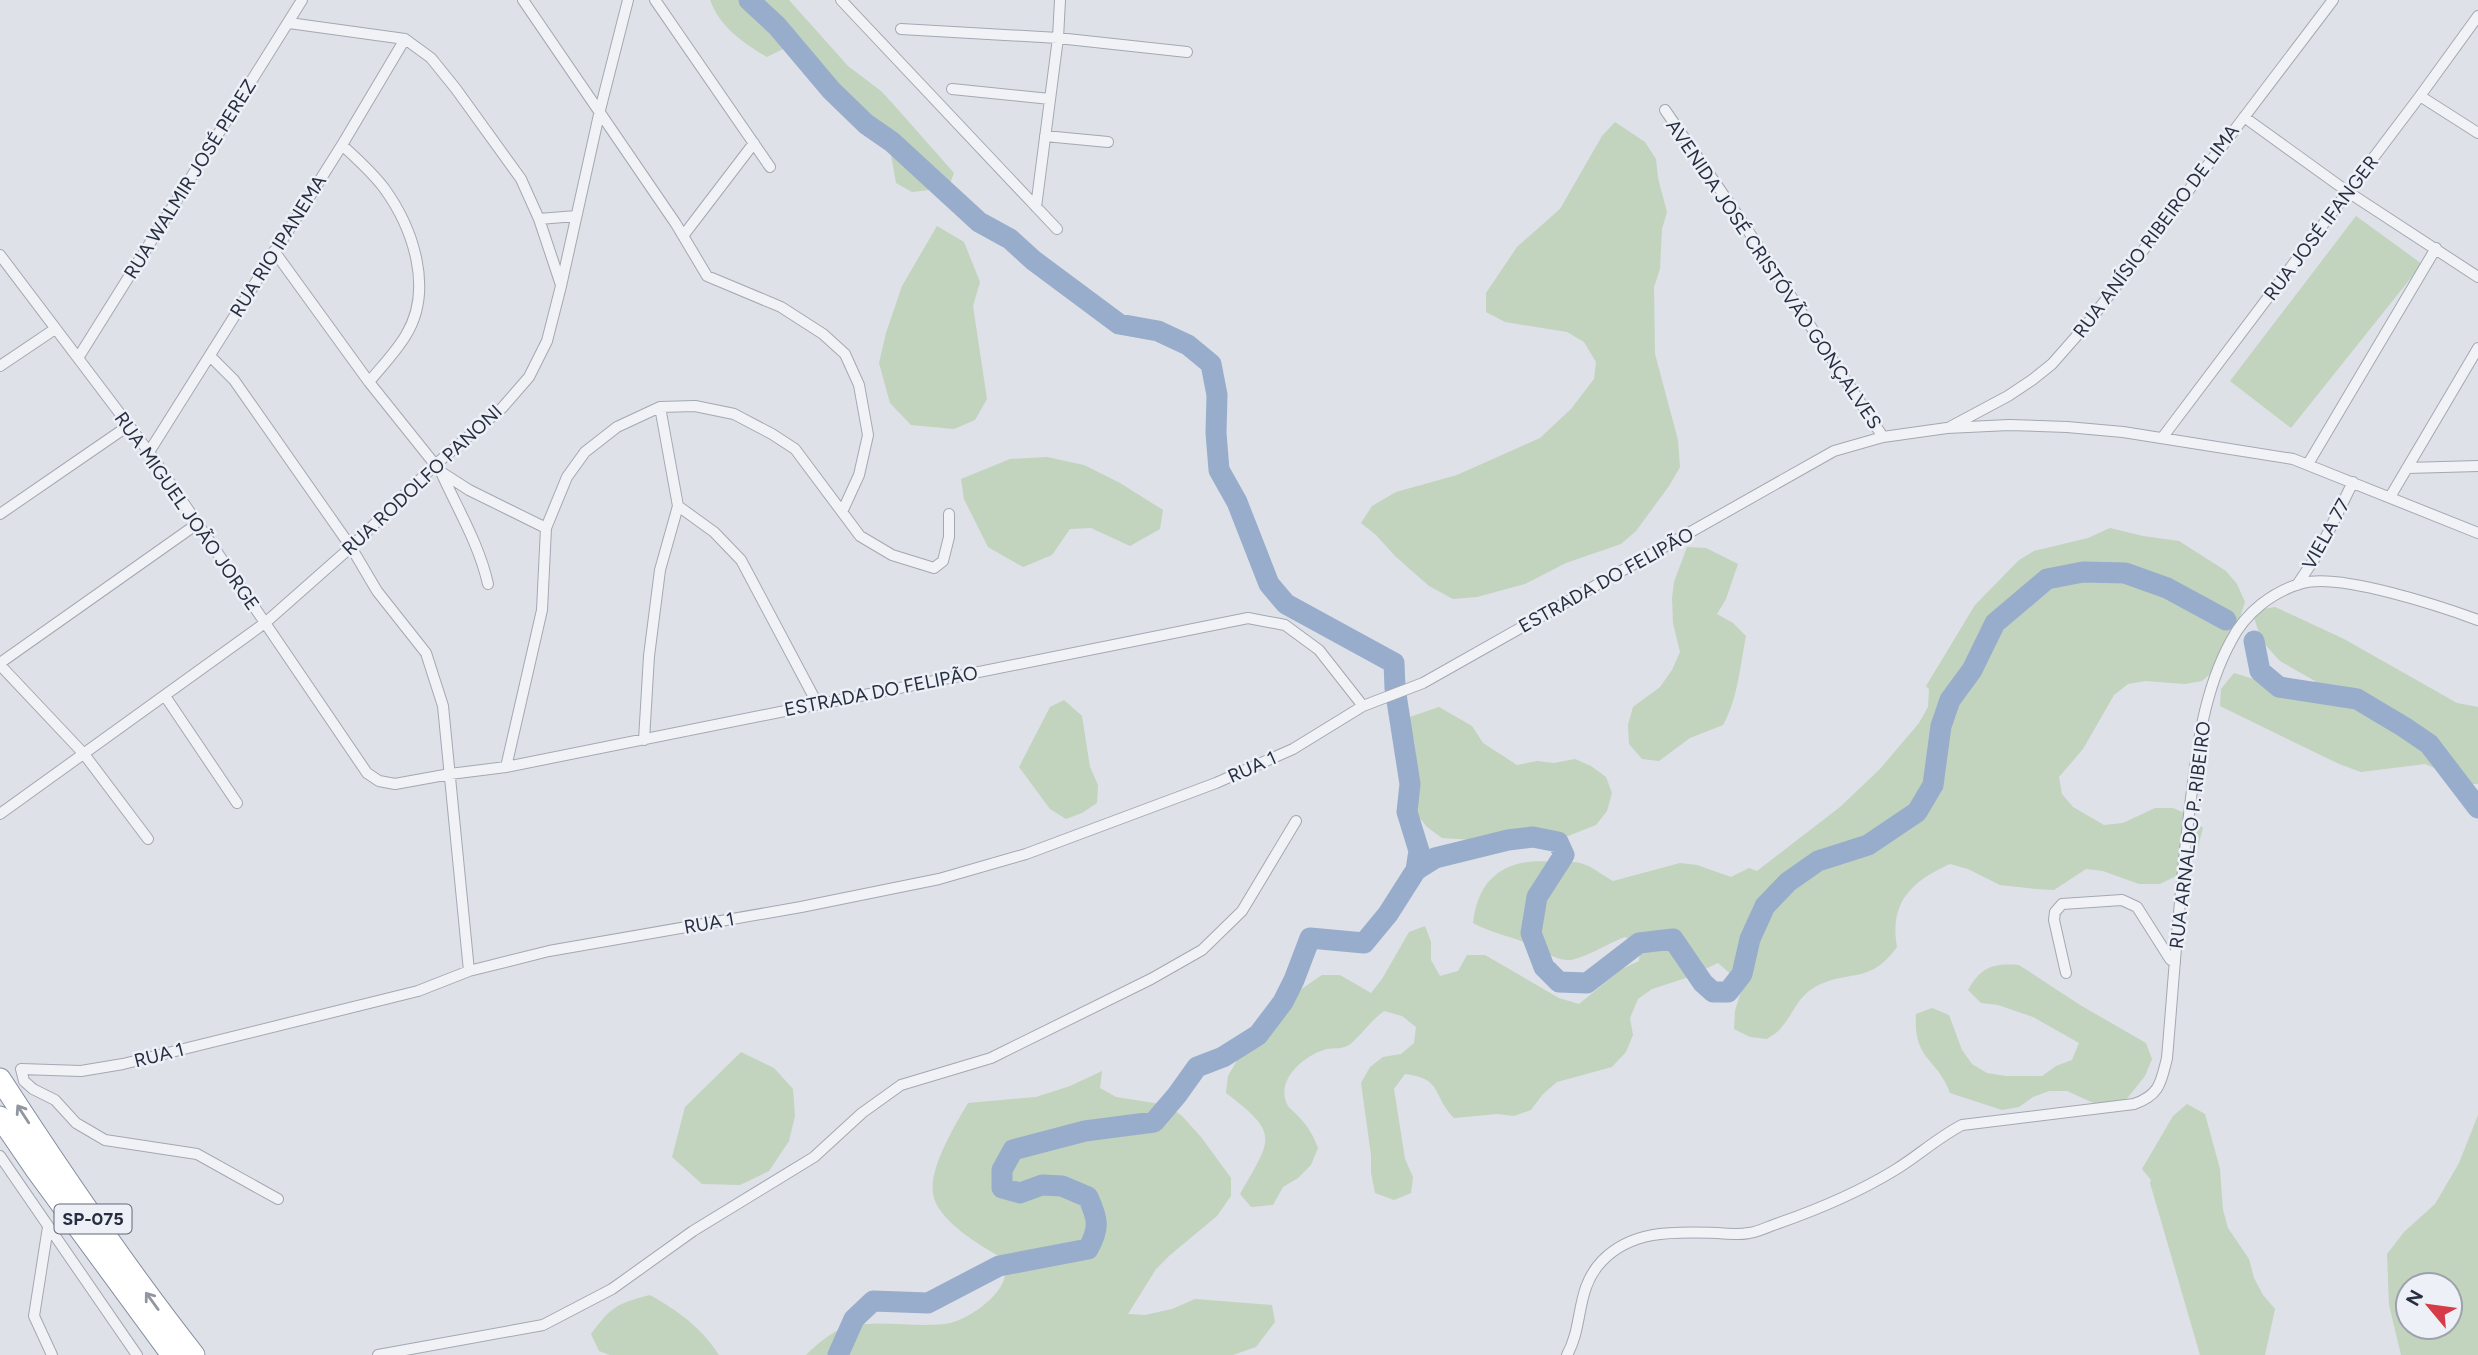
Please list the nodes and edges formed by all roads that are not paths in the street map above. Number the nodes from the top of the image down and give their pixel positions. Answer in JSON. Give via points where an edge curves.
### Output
{"nodes":[{"id":1,"x":302,"y":0,"type":"edge"},
{"id":2,"x":523,"y":0,"type":"edge"},
{"id":3,"x":628,"y":0,"type":"edge"},
{"id":4,"x":655,"y":0,"type":"edge"},
{"id":5,"x":841,"y":0,"type":"edge"},
{"id":6,"x":1060,"y":0,"type":"edge"},
{"id":7,"x":2333,"y":0,"type":"edge"},
{"id":8,"x":2478,"y":16,"type":"edge"},
{"id":9,"x":289,"y":23,"type":"junction"},
{"id":10,"x":901,"y":29,"type":"dead end"},
{"id":11,"x":1058,"y":38,"type":"junction"},
{"id":12,"x":405,"y":39,"type":"junction"},
{"id":13,"x":1187,"y":52,"type":"dead end"},
{"id":14,"x":951,"y":89,"type":"dead end"},
{"id":15,"x":2420,"y":96,"type":"junction"},
{"id":16,"x":1050,"y":99,"type":"junction"},
{"id":17,"x":600,"y":110,"type":"junction"},
{"id":18,"x":1665,"y":110,"type":"dead end"},
{"id":19,"x":2244,"y":117,"type":"junction"},
{"id":20,"x":2478,"y":133,"type":"edge"},
{"id":21,"x":1045,"y":136,"type":"junction"},
{"id":22,"x":1108,"y":142,"type":"dead end"},
{"id":23,"x":754,"y":143,"type":"junction"},
{"id":24,"x":342,"y":145,"type":"junction"},
{"id":25,"x":770,"y":167,"type":"dead end"},
{"id":26,"x":2348,"y":192,"type":"junction"},
{"id":27,"x":1036,"y":207,"type":"junction"},
{"id":28,"x":576,"y":216,"type":"junction"},
{"id":29,"x":539,"y":219,"type":"junction"},
{"id":30,"x":1057,"y":229,"type":"dead end"},
{"id":31,"x":683,"y":236,"type":"junction"},
{"id":32,"x":2437,"y":248,"type":"junction"},
{"id":33,"x":274,"y":251,"type":"junction"},
{"id":34,"x":0,"y":255,"type":"edge"},
{"id":35,"x":2478,"y":277,"type":"edge"},
{"id":36,"x":561,"y":286,"type":"junction"},
{"id":37,"x":55,"y":329,"type":"junction"},
{"id":38,"x":2478,"y":348,"type":"edge"},
{"id":39,"x":210,"y":356,"type":"junction"},
{"id":40,"x":78,"y":358,"type":"junction"},
{"id":41,"x":0,"y":366,"type":"edge"},
{"id":42,"x":369,"y":382,"type":"junction"},
{"id":43,"x":660,"y":407,"type":"junction"},
{"id":44,"x":128,"y":426,"type":"junction"},
{"id":45,"x":1947,"y":428,"type":"junction"},
{"id":46,"x":1883,"y":438,"type":"junction"},
{"id":47,"x":2162,"y":438,"type":"junction"},
{"id":48,"x":149,"y":452,"type":"junction"},
{"id":49,"x":2308,"y":464,"type":"junction"},
{"id":50,"x":2478,"y":466,"type":"edge"},
{"id":51,"x":438,"y":468,"type":"junction"},
{"id":52,"x":2407,"y":468,"type":"junction"},
{"id":53,"x":2353,"y":482,"type":"junction"},
{"id":54,"x":2390,"y":497,"type":"junction"},
{"id":55,"x":678,"y":506,"type":"junction"},
{"id":56,"x":842,"y":512,"type":"junction"},
{"id":57,"x":0,"y":514,"type":"edge"},
{"id":58,"x":949,"y":514,"type":"dead end"},
{"id":59,"x":197,"y":524,"type":"junction"},
{"id":60,"x":546,"y":528,"type":"junction"},
{"id":61,"x":2478,"y":533,"type":"edge"},
{"id":62,"x":351,"y":547,"type":"junction"},
{"id":63,"x":488,"y":584,"type":"dead end"},
{"id":64,"x":2297,"y":585,"type":"junction"},
{"id":65,"x":2478,"y":620,"type":"edge"},
{"id":66,"x":265,"y":623,"type":"junction"},
{"id":67,"x":0,"y":664,"type":"edge"},
{"id":68,"x":164,"y":696,"type":"junction"},
{"id":69,"x":1374,"y":701,"type":"joint"},
{"id":70,"x":817,"y":703,"type":"junction"},
{"id":71,"x":1363,"y":706,"type":"junction"},
{"id":72,"x":644,"y":740,"type":"junction"},
{"id":73,"x":84,"y":754,"type":"junction"},
{"id":74,"x":506,"y":767,"type":"junction"},
{"id":75,"x":367,"y":773,"type":"joint"},
{"id":76,"x":450,"y":774,"type":"junction"},
{"id":77,"x":237,"y":803,"type":"dead end"},
{"id":78,"x":0,"y":814,"type":"edge"},
{"id":79,"x":1296,"y":821,"type":"dead end"},
{"id":80,"x":148,"y":839,"type":"dead end"},
{"id":81,"x":2175,"y":963,"type":"junction"},
{"id":82,"x":468,"y":971,"type":"junction"},
{"id":83,"x":2066,"y":973,"type":"dead end"},
{"id":84,"x":0,"y":1079,"type":"edge"},
{"id":85,"x":0,"y":1117,"type":"edge"},
{"id":86,"x":0,"y":1156,"type":"edge"},
{"id":87,"x":278,"y":1199,"type":"dead end"},
{"id":88,"x":48,"y":1227,"type":"junction"},
{"id":89,"x":52,"y":1355,"type":"edge"},
{"id":90,"x":137,"y":1355,"type":"edge"},
{"id":91,"x":172,"y":1355,"type":"edge"},
{"id":92,"x":194,"y":1355,"type":"edge"},
{"id":93,"x":377,"y":1355,"type":"edge"},
{"id":94,"x":1567,"y":1355,"type":"edge"}],
"edges":[{"from":1,"to":9,"type":"street","name":"RUA WALMIR JOSÉ PEREZ"},
{"from":2,"to":17,"type":"street"},
{"from":3,"to":17,"type":"street","name":"RUA RODOLFO PANONI"},
{"from":4,"to":23,"type":"street"},
{"from":5,"to":27,"type":"street"},
{"from":6,"to":11,"type":"street"},
{"from":7,"to":19,"type":"street","name":"RUA ANÍSIO RIBEIRO DE LIMA"},
{"from":8,"to":15,"type":"street","name":"RUA JOSÉ IFANGER"},
{"from":9,"to":12,"type":"street"},
{"from":9,"to":40,"type":"street","name":"RUA WALMIR JOSÉ PEREZ"},
{"from":10,"to":11,"type":"street"},
{"from":11,"to":13,"type":"street"},
{"from":11,"to":16,"type":"street"},
{"from":12,"to":24,"type":"street","name":"RUA RIO IPANEMA"},
{"from":12,"to":29,"type":"street","via":[[431,58],[456,89],[521,179]]},
{"from":14,"to":16,"type":"street"},
{"from":15,"to":20,"type":"street"},
{"from":15,"to":26,"type":"street","name":"RUA JOSÉ IFANGER"},
{"from":16,"to":21,"type":"street"},
{"from":17,"to":28,"type":"street","name":"RUA RODOLFO PANONI"},
{"from":17,"to":31,"type":"street"},
{"from":18,"to":46,"type":"street","name":"AVENIDA JOSÉ CRISTÓVÃO GONÇALVES"},
{"from":19,"to":26,"type":"street"},
{"from":19,"to":45,"type":"street","name":"RUA ANÍSIO RIBEIRO DE LIMA","via":[[2088,323],[2052,363],[2008,396]]},
{"from":21,"to":22,"type":"street"},
{"from":21,"to":27,"type":"street"},
{"from":23,"to":25,"type":"street"},
{"from":23,"to":31,"type":"street"},
{"from":24,"to":33,"type":"street","name":"RUA RIO IPANEMA"},
{"from":24,"to":42,"type":"street","via":[[384,188],[419,268],[420,299],[407,334]]},
{"from":26,"to":32,"type":"street"},
{"from":26,"to":47,"type":"street","name":"RUA JOSÉ IFANGER"},
{"from":27,"to":30,"type":"street"},
{"from":28,"to":29,"type":"street"},
{"from":28,"to":36,"type":"street","name":"RUA RODOLFO PANONI"},
{"from":29,"to":36,"type":"street"},
{"from":31,"to":56,"type":"street","via":[[707,276],[781,307],[845,354],[859,385],[868,435],[859,475]]},
{"from":32,"to":35,"type":"street"},
{"from":32,"to":49,"type":"street"},
{"from":33,"to":39,"type":"street","name":"RUA RIO IPANEMA"},
{"from":33,"to":42,"type":"street"},
{"from":34,"to":37,"type":"street","name":"RUA MIGUEL JOÃO JORGE"},
{"from":36,"to":51,"type":"street","name":"RUA RODOLFO PANONI","via":[[547,341],[528,377]]},
{"from":37,"to":40,"type":"street","name":"RUA MIGUEL JOÃO JORGE"},
{"from":37,"to":41,"type":"street"},
{"from":38,"to":52,"type":"street"},
{"from":39,"to":48,"type":"street","name":"RUA RIO IPANEMA"},
{"from":39,"to":62,"type":"street","via":[[234,380]]},
{"from":40,"to":44,"type":"street","name":"RUA MIGUEL JOÃO JORGE"},
{"from":42,"to":51,"type":"street"},
{"from":43,"to":55,"type":"street"},
{"from":43,"to":56,"type":"street","via":[[695,406],[734,414],[772,434],[795,449]]},
{"from":43,"to":60,"type":"street","via":[[617,427],[585,452],[567,477]]},
{"from":44,"to":48,"type":"street","name":"RUA MIGUEL JOÃO JORGE"},
{"from":44,"to":57,"type":"street"},
{"from":45,"to":46,"type":"street","name":"ESTRADA DO FELIPÃO"},
{"from":45,"to":47,"type":"street","via":[[2067,427]]},
{"from":46,"to":69,"type":"street","name":"ESTRADA DO FELIPÃO","via":[[1834,451],[1423,683]]},
{"from":47,"to":49,"type":"street"},
{"from":48,"to":59,"type":"street","name":"RUA MIGUEL JOÃO JORGE"},
{"from":49,"to":53,"type":"street"},
{"from":50,"to":52,"type":"street"},
{"from":51,"to":60,"type":"street","via":[[469,490]]},
{"from":51,"to":62,"type":"street","name":"RUA RODOLFO PANONI"},
{"from":51,"to":63,"type":"street","via":[[474,538]]},
{"from":52,"to":54,"type":"street"},
{"from":53,"to":54,"type":"street"},
{"from":53,"to":64,"type":"street","name":"VIELA 77"},
{"from":54,"to":61,"type":"street"},
{"from":55,"to":70,"type":"street","via":[[741,559]]},
{"from":55,"to":72,"type":"street","via":[[660,570]]},
{"from":56,"to":58,"type":"street","via":[[870,543],[934,568],[943,561]]},
{"from":59,"to":66,"type":"street","name":"RUA MIGUEL JOÃO JORGE"},
{"from":59,"to":67,"type":"street"},
{"from":60,"to":74,"type":"street","via":[[542,610]]},
{"from":62,"to":66,"type":"street","name":"RUA RODOLFO PANONI"},
{"from":62,"to":76,"type":"street","via":[[377,591],[426,653],[442,699]]},
{"from":64,"to":65,"type":"street","name":"RUA ARNALDO P. RIBEIRO","via":[[2343,582]]},
{"from":64,"to":81,"type":"street","name":"RUA ARNALDO P. RIBEIRO","via":[[2258,606],[2244,621],[2231,639],[2212,688],[2198,741]]},
{"from":66,"to":68,"type":"street","name":"RUA RODOLFO PANONI"},
{"from":66,"to":75,"type":"street","name":"RUA MIGUEL JOÃO JORGE"},
{"from":67,"to":73,"type":"street"},
{"from":68,"to":73,"type":"street","name":"RUA RODOLFO PANONI"},
{"from":68,"to":77,"type":"street"},
{"from":69,"to":71,"type":"street","name":"RUA 1"},
{"from":70,"to":71,"type":"street","name":"ESTRADA DO FELIPÃO","via":[[1248,618],[1285,625],[1319,650]]},
{"from":70,"to":72,"type":"street","name":"ESTRADA DO FELIPÃO"},
{"from":71,"to":82,"type":"street","name":"RUA 1","via":[[1293,749],[1216,783],[1026,854],[939,879],[549,951]]},
{"from":72,"to":74,"type":"street","name":"ESTRADA DO FELIPÃO"},
{"from":73,"to":78,"type":"street","name":"RUA RODOLFO PANONI"},
{"from":73,"to":80,"type":"street"},
{"from":74,"to":76,"type":"street","name":"ESTRADA DO FELIPÃO"},
{"from":75,"to":76,"type":"street","name":"ESTRADA DO FELIPÃO","via":[[395,784]]},
{"from":76,"to":82,"type":"street"},
{"from":79,"to":93,"type":"street","via":[[1242,911],[1202,950],[991,1058],[901,1084],[814,1157],[694,1231],[612,1289],[543,1325]]},
{"from":81,"to":83,"type":"street","via":[[2131,903],[2063,904],[2054,920]]},
{"from":81,"to":94,"type":"street","name":"RUA ARNALDO P. RIBEIRO","via":[[2167,1058],[2161,1084],[2148,1100],[1962,1125],[1853,1194],[1795,1217],[1749,1233],[1648,1234],[1623,1244],[1601,1261],[1588,1280]]},
{"from":82,"to":87,"type":"street","name":"RUA 1","via":[[418,991],[123,1064],[81,1071],[21,1069],[24,1081],[33,1089],[55,1100],[76,1123],[105,1140],[197,1154]]},
{"from":92,"to":84,"type":"highway","number":"SP-075","one_way":true,"via":[[107,1238]]},
{"from":85,"to":91,"type":"highway","number":"SP-075"},
{"from":86,"to":88,"type":"street"},
{"from":88,"to":89,"type":"street","via":[[34,1316]]},
{"from":88,"to":90,"type":"street"}]}
